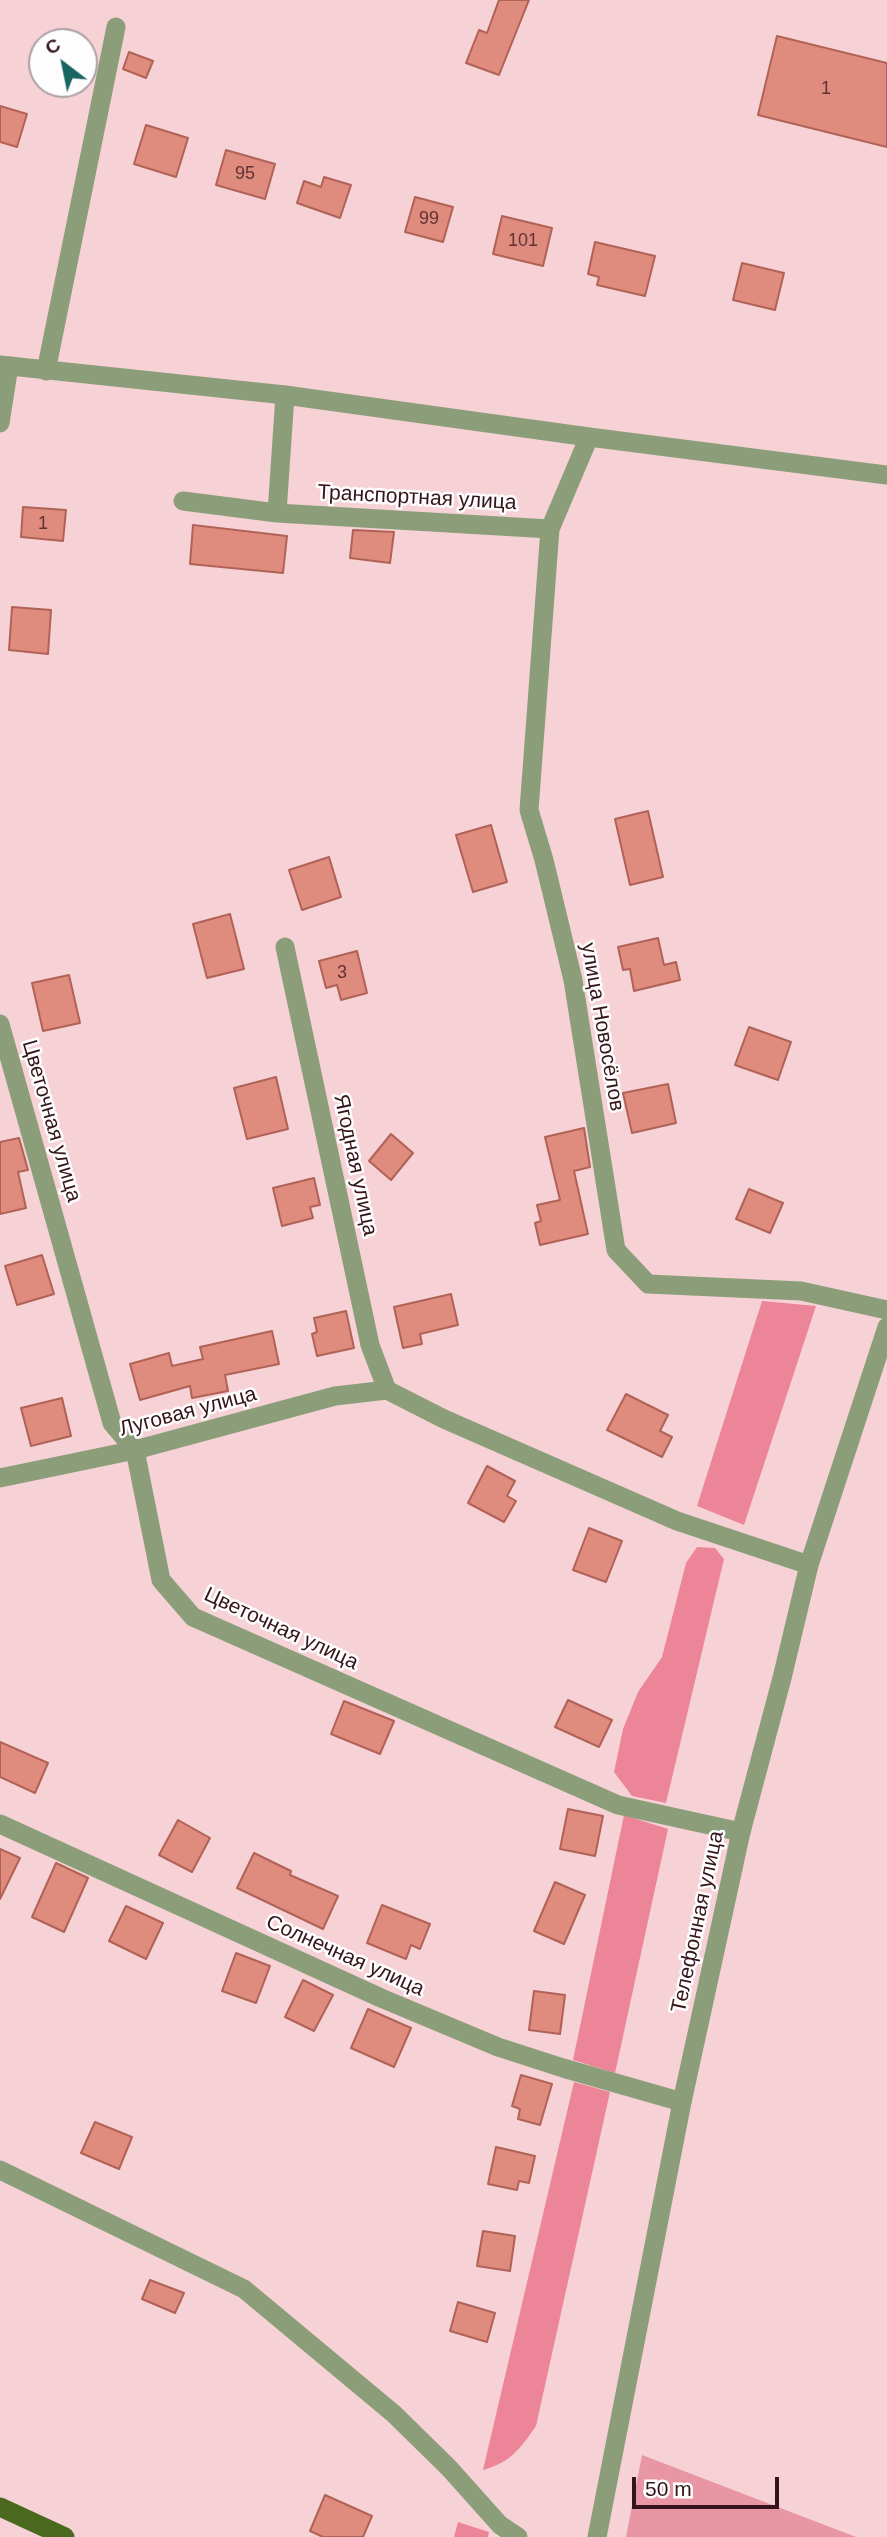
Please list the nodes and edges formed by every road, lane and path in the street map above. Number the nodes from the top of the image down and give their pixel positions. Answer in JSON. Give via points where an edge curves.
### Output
{"nodes":[{"id":1,"x":116,"y":27,"type":"dead end"},
{"id":2,"x":4,"y":366,"type":"edge"},
{"id":3,"x":47,"y":371,"type":"junction"},
{"id":4,"x":285,"y":394,"type":"junction"},
{"id":5,"x":0,"y":423,"type":"edge"},
{"id":6,"x":589,"y":437,"type":"junction"},
{"id":7,"x":887,"y":475,"type":"edge"},
{"id":8,"x":183,"y":501,"type":"dead end"},
{"id":9,"x":276,"y":513,"type":"junction"},
{"id":10,"x":550,"y":529,"type":"junction"},
{"id":11,"x":285,"y":947,"type":"dead end"},
{"id":12,"x":0,"y":1024,"type":"edge"},
{"id":13,"x":887,"y":1310,"type":"edge"},
{"id":14,"x":887,"y":1327,"type":"edge"},
{"id":15,"x":387,"y":1390,"type":"junction"},
{"id":16,"x":135,"y":1450,"type":"junction"},
{"id":17,"x":0,"y":1478,"type":"edge"},
{"id":18,"x":809,"y":1564,"type":"junction"},
{"id":19,"x":0,"y":1824,"type":"edge"},
{"id":20,"x":741,"y":1832,"type":"junction"},
{"id":21,"x":682,"y":2102,"type":"junction"},
{"id":22,"x":0,"y":2170,"type":"edge"},
{"id":23,"x":0,"y":2507,"type":"edge"},
{"id":24,"x":65,"y":2537,"type":"edge"},
{"id":25,"x":517,"y":2537,"type":"edge"},
{"id":26,"x":597,"y":2537,"type":"edge"}],
"edges":[{"from":1,"to":3,"type":"street"},
{"from":2,"to":3,"type":"street"},
{"from":2,"to":5,"type":"street"},
{"from":3,"to":4,"type":"street"},
{"from":4,"to":6,"type":"street"},
{"from":4,"to":9,"type":"street"},
{"from":6,"to":7,"type":"street"},
{"from":6,"to":10,"type":"street"},
{"from":8,"to":9,"type":"street","name":"Транспортная улица"},
{"from":9,"to":10,"type":"street","name":"Транспортная улица"},
{"from":10,"to":13,"type":"street","name":"улица Новосёлов","via":[[528,810],[573,980],[616,1250],[648,1284],[801,1291]]},
{"from":11,"to":15,"type":"street","name":"Ягодная улица","via":[[370,1345]]},
{"from":12,"to":16,"type":"street","name":"Цветочная улица","via":[[111,1423]]},
{"from":14,"to":18,"type":"street","name":"Телефонная улица"},
{"from":15,"to":16,"type":"street","name":"Луговая улица","via":[[335,1396]]},
{"from":15,"to":18,"type":"street","via":[[677,1521]]},
{"from":16,"to":17,"type":"street","name":"Луговая улица"},
{"from":16,"to":20,"type":"street","name":"Цветочная улица","via":[[161,1580],[193,1617],[618,1805]]},
{"from":18,"to":20,"type":"street","name":"Телефонная улица"},
{"from":19,"to":21,"type":"street","name":"Солнечная улица","via":[[498,2047]]},
{"from":20,"to":21,"type":"street","name":"Телефонная улица"},
{"from":21,"to":26,"type":"street","name":"Телефонная улица"},
{"from":22,"to":25,"type":"street","via":[[244,2289],[394,2414],[500,2525]]},
{"from":23,"to":24,"type":"main road"}]}
